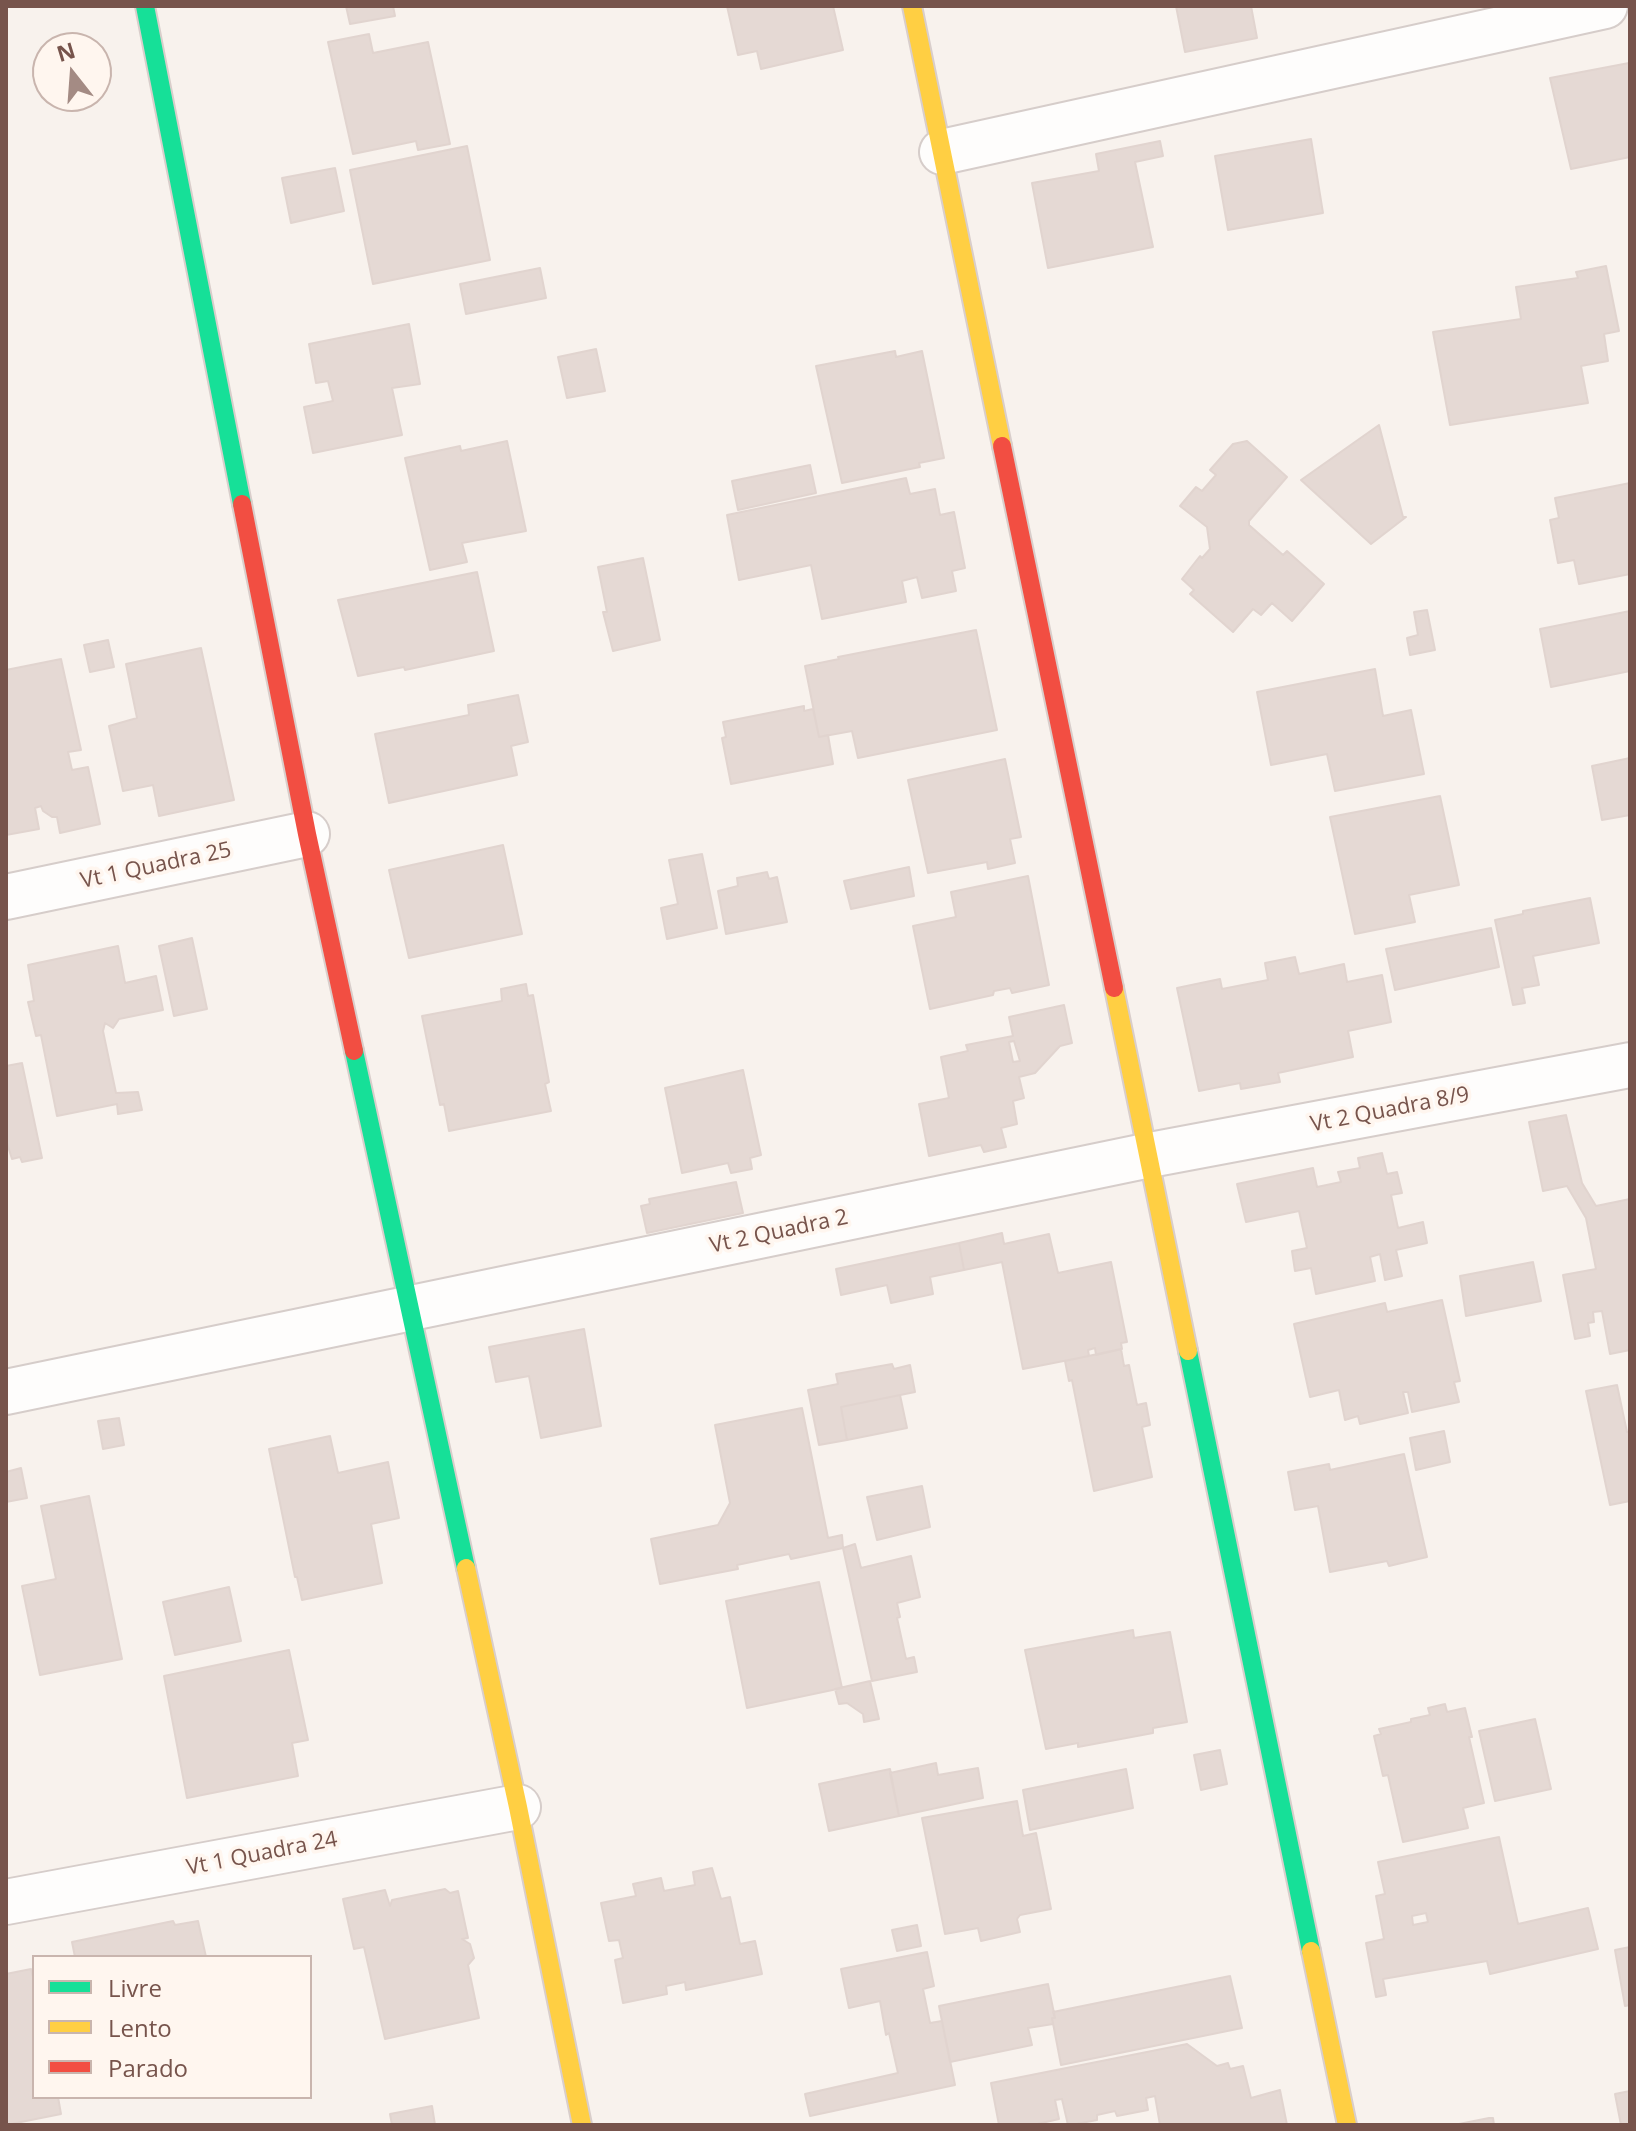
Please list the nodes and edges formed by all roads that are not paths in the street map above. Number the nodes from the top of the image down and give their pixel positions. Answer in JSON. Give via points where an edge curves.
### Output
{"nodes":[{"id":1,"x":145,"y":6,"type":"edge"},
{"id":2,"x":912,"y":6,"type":"edge"},
{"id":3,"x":1605,"y":6,"type":"edge"},
{"id":4,"x":942,"y":152,"type":"junction"},
{"id":5,"x":307,"y":834,"type":"junction"},
{"id":6,"x":6,"y":897,"type":"edge"},
{"id":7,"x":1630,"y":1065,"type":"edge"},
{"id":8,"x":1150,"y":1155,"type":"junction"},
{"id":9,"x":409,"y":1309,"type":"junction"},
{"id":10,"x":6,"y":1392,"type":"edge"},
{"id":11,"x":518,"y":1807,"type":"junction"},
{"id":12,"x":6,"y":1902,"type":"edge"},
{"id":13,"x":582,"y":2125,"type":"edge"},
{"id":14,"x":1347,"y":2125,"type":"edge"}],
"edges":[{"from":1,"to":5,"type":"street"},
{"from":2,"to":4,"type":"street"},
{"from":3,"to":4,"type":"street"},
{"from":4,"to":8,"type":"street"},
{"from":5,"to":6,"type":"street","name":"Vt 1 Quadra 25"},
{"from":5,"to":9,"type":"street"},
{"from":7,"to":8,"type":"street","name":"Vt 2 Quadra 8/9"},
{"from":8,"to":9,"type":"street","name":"Vt 2 Quadra 2"},
{"from":8,"to":14,"type":"street"},
{"from":9,"to":10,"type":"street","name":"Vt 2 Quadra 2"},
{"from":9,"to":11,"type":"street"},
{"from":11,"to":12,"type":"street","name":"Vt 1 Quadra 24"},
{"from":11,"to":13,"type":"street"}]}
